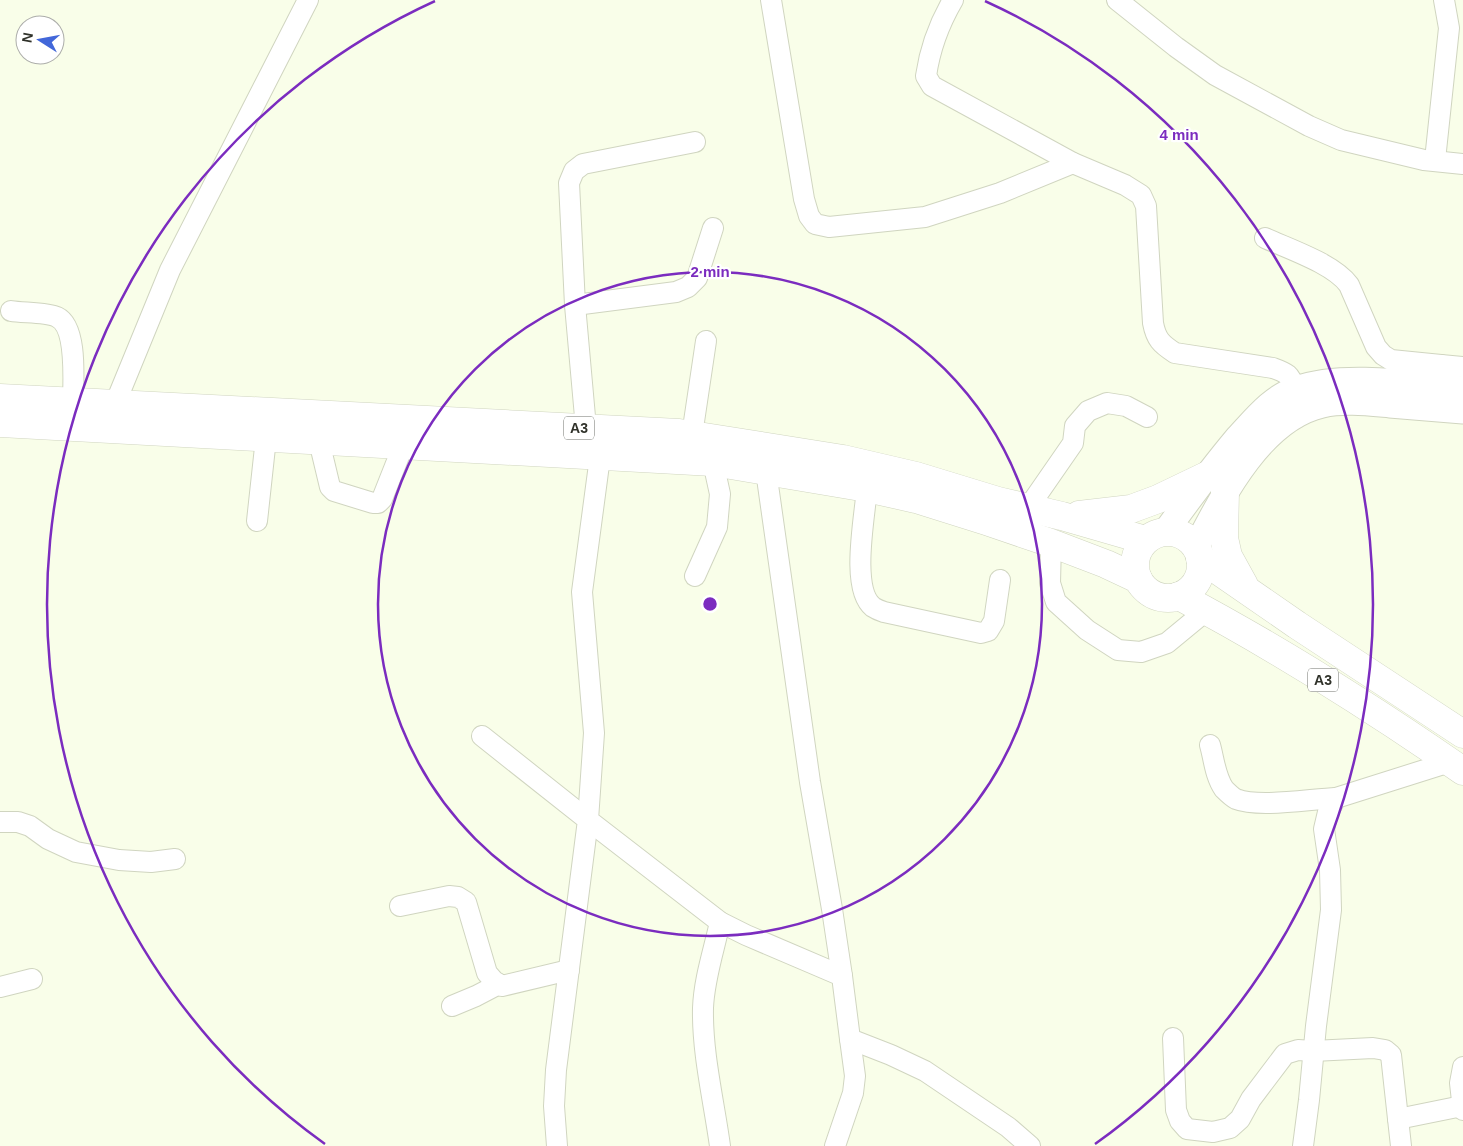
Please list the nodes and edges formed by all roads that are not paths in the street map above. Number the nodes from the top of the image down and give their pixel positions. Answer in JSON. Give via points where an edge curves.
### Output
{"nodes":[{"id":1,"x":308,"y":0,"type":"edge"},
{"id":2,"x":771,"y":0,"type":"edge"},
{"id":3,"x":953,"y":0,"type":"edge"},
{"id":4,"x":1117,"y":0,"type":"edge"},
{"id":5,"x":1444,"y":0,"type":"edge"},
{"id":6,"x":694,"y":142,"type":"dead end"},
{"id":7,"x":1435,"y":160,"type":"junction"},
{"id":8,"x":1073,"y":163,"type":"junction"},
{"id":9,"x":1463,"y":164,"type":"edge"},
{"id":10,"x":713,"y":228,"type":"dead end"},
{"id":11,"x":1265,"y":238,"type":"dead end"},
{"id":12,"x":574,"y":305,"type":"junction"},
{"id":13,"x":11,"y":311,"type":"dead end"},
{"id":14,"x":706,"y":341,"type":"dead end"},
{"id":15,"x":1463,"y":367,"type":"edge"},
{"id":16,"x":1439,"y":376,"type":"junction"},
{"id":17,"x":1295,"y":389,"type":"junction"},
{"id":18,"x":1463,"y":389,"type":"edge"},
{"id":19,"x":0,"y":398,"type":"edge"},
{"id":20,"x":73,"y":402,"type":"junction"},
{"id":21,"x":115,"y":404,"type":"junction"},
{"id":22,"x":1463,"y":411,"type":"edge"},
{"id":23,"x":1147,"y":417,"type":"dead end"},
{"id":24,"x":0,"y":423,"type":"edge"},
{"id":25,"x":320,"y":428,"type":"junction"},
{"id":26,"x":586,"y":428,"type":"junction"},
{"id":27,"x":692,"y":435,"type":"junction"},
{"id":28,"x":266,"y":438,"type":"junction"},
{"id":29,"x":403,"y":446,"type":"junction"},
{"id":30,"x":600,"y":457,"type":"junction"},
{"id":31,"x":713,"y":462,"type":"junction"},
{"id":32,"x":766,"y":471,"type":"junction"},
{"id":33,"x":1215,"y":484,"type":"junction"},
{"id":34,"x":867,"y":488,"type":"junction"},
{"id":35,"x":1028,"y":508,"type":"junction"},
{"id":36,"x":1062,"y":516,"type":"junction"},
{"id":37,"x":257,"y":521,"type":"dead end"},
{"id":38,"x":1156,"y":536,"type":"junction"},
{"id":39,"x":1051,"y":543,"type":"junction"},
{"id":40,"x":1198,"y":552,"type":"junction"},
{"id":41,"x":696,"y":576,"type":"dead end"},
{"id":42,"x":1138,"y":579,"type":"junction"},
{"id":43,"x":1000,"y":580,"type":"dead end"},
{"id":44,"x":1248,"y":591,"type":"junction"},
{"id":45,"x":1179,"y":596,"type":"junction"},
{"id":46,"x":1206,"y":610,"type":"junction"},
{"id":47,"x":1463,"y":734,"type":"edge"},
{"id":48,"x":482,"y":736,"type":"dead end"},
{"id":49,"x":1210,"y":745,"type":"dead end"},
{"id":50,"x":1456,"y":767,"type":"edge"},
{"id":51,"x":1336,"y":798,"type":"junction"},
{"id":52,"x":588,"y":820,"type":"junction"},
{"id":53,"x":0,"y":822,"type":"edge"},
{"id":54,"x":175,"y":859,"type":"dead end"},
{"id":55,"x":400,"y":906,"type":"dead end"},
{"id":56,"x":720,"y":922,"type":"junction"},
{"id":57,"x":569,"y":970,"type":"junction"},
{"id":58,"x":842,"y":976,"type":"junction"},
{"id":59,"x":32,"y":979,"type":"dead end"},
{"id":60,"x":499,"y":984,"type":"junction"},
{"id":61,"x":0,"y":987,"type":"edge"},
{"id":62,"x":452,"y":1006,"type":"dead end"},
{"id":63,"x":1173,"y":1038,"type":"dead end"},
{"id":64,"x":850,"y":1039,"type":"junction"},
{"id":65,"x":1313,"y":1051,"type":"junction"},
{"id":66,"x":1463,"y":1067,"type":"edge"},
{"id":67,"x":1463,"y":1108,"type":"edge"},
{"id":68,"x":1398,"y":1119,"type":"junction"},
{"id":69,"x":557,"y":1146,"type":"edge"},
{"id":70,"x":720,"y":1146,"type":"edge"},
{"id":71,"x":835,"y":1146,"type":"edge"},
{"id":72,"x":1030,"y":1146,"type":"edge"},
{"id":73,"x":1302,"y":1146,"type":"edge"},
{"id":74,"x":1401,"y":1146,"type":"edge"}],
"edges":[{"from":1,"to":21,"type":"street","via":[[170,270]]},
{"from":2,"to":8,"type":"street","via":[[804,199],[808,216],[815,224],[829,227],[925,217],[1000,193]]},
{"from":3,"to":8,"type":"street","via":[[931,49],[926,76],[932,86]]},
{"from":4,"to":7,"type":"street","via":[[1215,75],[1309,126],[1341,140]]},
{"from":5,"to":7,"type":"street","via":[[1449,28]]},
{"from":6,"to":12,"type":"street","via":[[583,164],[574,170],[568,183]]},
{"from":7,"to":9,"type":"street"},
{"from":8,"to":17,"type":"street","via":[[1142,195],[1146,206],[1153,322],[1155,334],[1164,346],[1175,353],[1273,368],[1291,377]]},
{"from":10,"to":12,"type":"street","via":[[697,278],[688,287],[676,292]]},
{"from":11,"to":16,"type":"street","via":[[1334,270],[1344,278],[1383,355]]},
{"from":12,"to":26,"type":"street"},
{"from":13,"to":20,"type":"street","via":[[56,316],[62,321],[72,340]]},
{"from":14,"to":27,"type":"street"},
{"from":15,"to":16,"type":"street"},
{"from":16,"to":17,"type":"main road","via":[[1336,380]]},
{"from":16,"to":18,"type":"main road"},
{"from":17,"to":33,"type":"main road","via":[[1258,415]]},
{"from":19,"to":20,"type":"highway","number":"A3"},
{"from":20,"to":21,"type":"highway","number":"A3"},
{"from":21,"to":25,"type":"highway","number":"A3"},
{"from":22,"to":33,"type":"main road","via":[[1358,403],[1321,405],[1286,421],[1239,472]]},
{"from":23,"to":35,"type":"street","via":[[1126,406],[1107,403],[1088,411],[1075,426],[1072,443]]},
{"from":24,"to":28,"type":"highway","number":"A3"},
{"from":25,"to":26,"type":"highway","number":"A3"},
{"from":25,"to":28,"type":"highway","number":"A3"},
{"from":25,"to":29,"type":"highway","number":"A3"},
{"from":25,"to":29,"type":"street","via":[[330,487],[373,504],[382,499]]},
{"from":26,"to":27,"type":"highway","number":"A3"},
{"from":27,"to":35,"type":"highway","number":"A3","via":[[843,459]]},
{"from":28,"to":37,"type":"street"},
{"from":29,"to":30,"type":"highway","number":"A3"},
{"from":30,"to":31,"type":"highway","number":"A3"},
{"from":30,"to":52,"type":"street","via":[[582,592],[594,733]]},
{"from":31,"to":32,"type":"highway","number":"A3"},
{"from":31,"to":41,"type":"street","via":[[720,494],[717,527]]},
{"from":32,"to":34,"type":"highway","number":"A3"},
{"from":32,"to":58,"type":"street","via":[[810,782]]},
{"from":33,"to":36,"type":"highway","via":[[1131,509]]},
{"from":33,"to":38,"type":"main road"},
{"from":33,"to":40,"type":"main road"},
{"from":33,"to":44,"type":"highway","via":[[1228,556]]},
{"from":34,"to":39,"type":"highway","number":"A3","via":[[916,499]]},
{"from":34,"to":43,"type":"street","via":[[860,569],[866,597],[873,607],[981,633],[988,631],[994,621]]},
{"from":35,"to":36,"type":"highway","number":"A3"},
{"from":36,"to":38,"type":"highway","number":"A3"},
{"from":38,"to":40,"type":"highway","via":[[1178,533],[1188,538]]},
{"from":38,"to":42,"type":"highway","via":[[1138,549],[1135,560]]},
{"from":39,"to":42,"type":"highway","number":"A3"},
{"from":39,"to":46,"type":"street","via":[[1050,583],[1056,602],[1088,630],[1118,650],[1141,652],[1167,643]]},
{"from":40,"to":44,"type":"highway","number":"A3"},
{"from":40,"to":45,"type":"highway","via":[[1200,570],[1197,581]]},
{"from":42,"to":45,"type":"highway","via":[[1154,595]]},
{"from":44,"to":47,"type":"highway","number":"A3"},
{"from":45,"to":46,"type":"highway","number":"A3"},
{"from":46,"to":50,"type":"highway","number":"A3","via":[[1336,688]]},
{"from":48,"to":52,"type":"street"},
{"from":49,"to":51,"type":"street","via":[[1217,774],[1233,798],[1261,802]]},
{"from":50,"to":51,"type":"street"},
{"from":51,"to":65,"type":"street","via":[[1324,829],[1331,910]]},
{"from":52,"to":56,"type":"street"},
{"from":52,"to":57,"type":"street"},
{"from":53,"to":54,"type":"street","via":[[30,826],[48,840],[76,852],[119,860],[151,862]]},
{"from":55,"to":60,"type":"street","via":[[448,896],[466,902],[487,973]]},
{"from":56,"to":58,"type":"street"},
{"from":56,"to":70,"type":"street","via":[[706,979],[704,1008],[705,1039]]},
{"from":57,"to":60,"type":"street","via":[[502,986]]},
{"from":57,"to":69,"type":"street","via":[[556,1070]]},
{"from":58,"to":64,"type":"street"},
{"from":59,"to":61,"type":"street"},
{"from":60,"to":62,"type":"street"},
{"from":63,"to":65,"type":"street","via":[[1176,1110],[1180,1121],[1187,1129],[1214,1132],[1230,1128],[1240,1119],[1285,1054],[1298,1050]]},
{"from":64,"to":71,"type":"street","via":[[855,1076],[853,1093]]},
{"from":64,"to":72,"type":"street","via":[[925,1071],[1008,1127]]},
{"from":65,"to":68,"type":"street","via":[[1385,1050],[1391,1055]]},
{"from":65,"to":73,"type":"street"},
{"from":66,"to":67,"type":"street","via":[[1460,1083]]},
{"from":67,"to":68,"type":"street"},
{"from":68,"to":74,"type":"street"}]}
